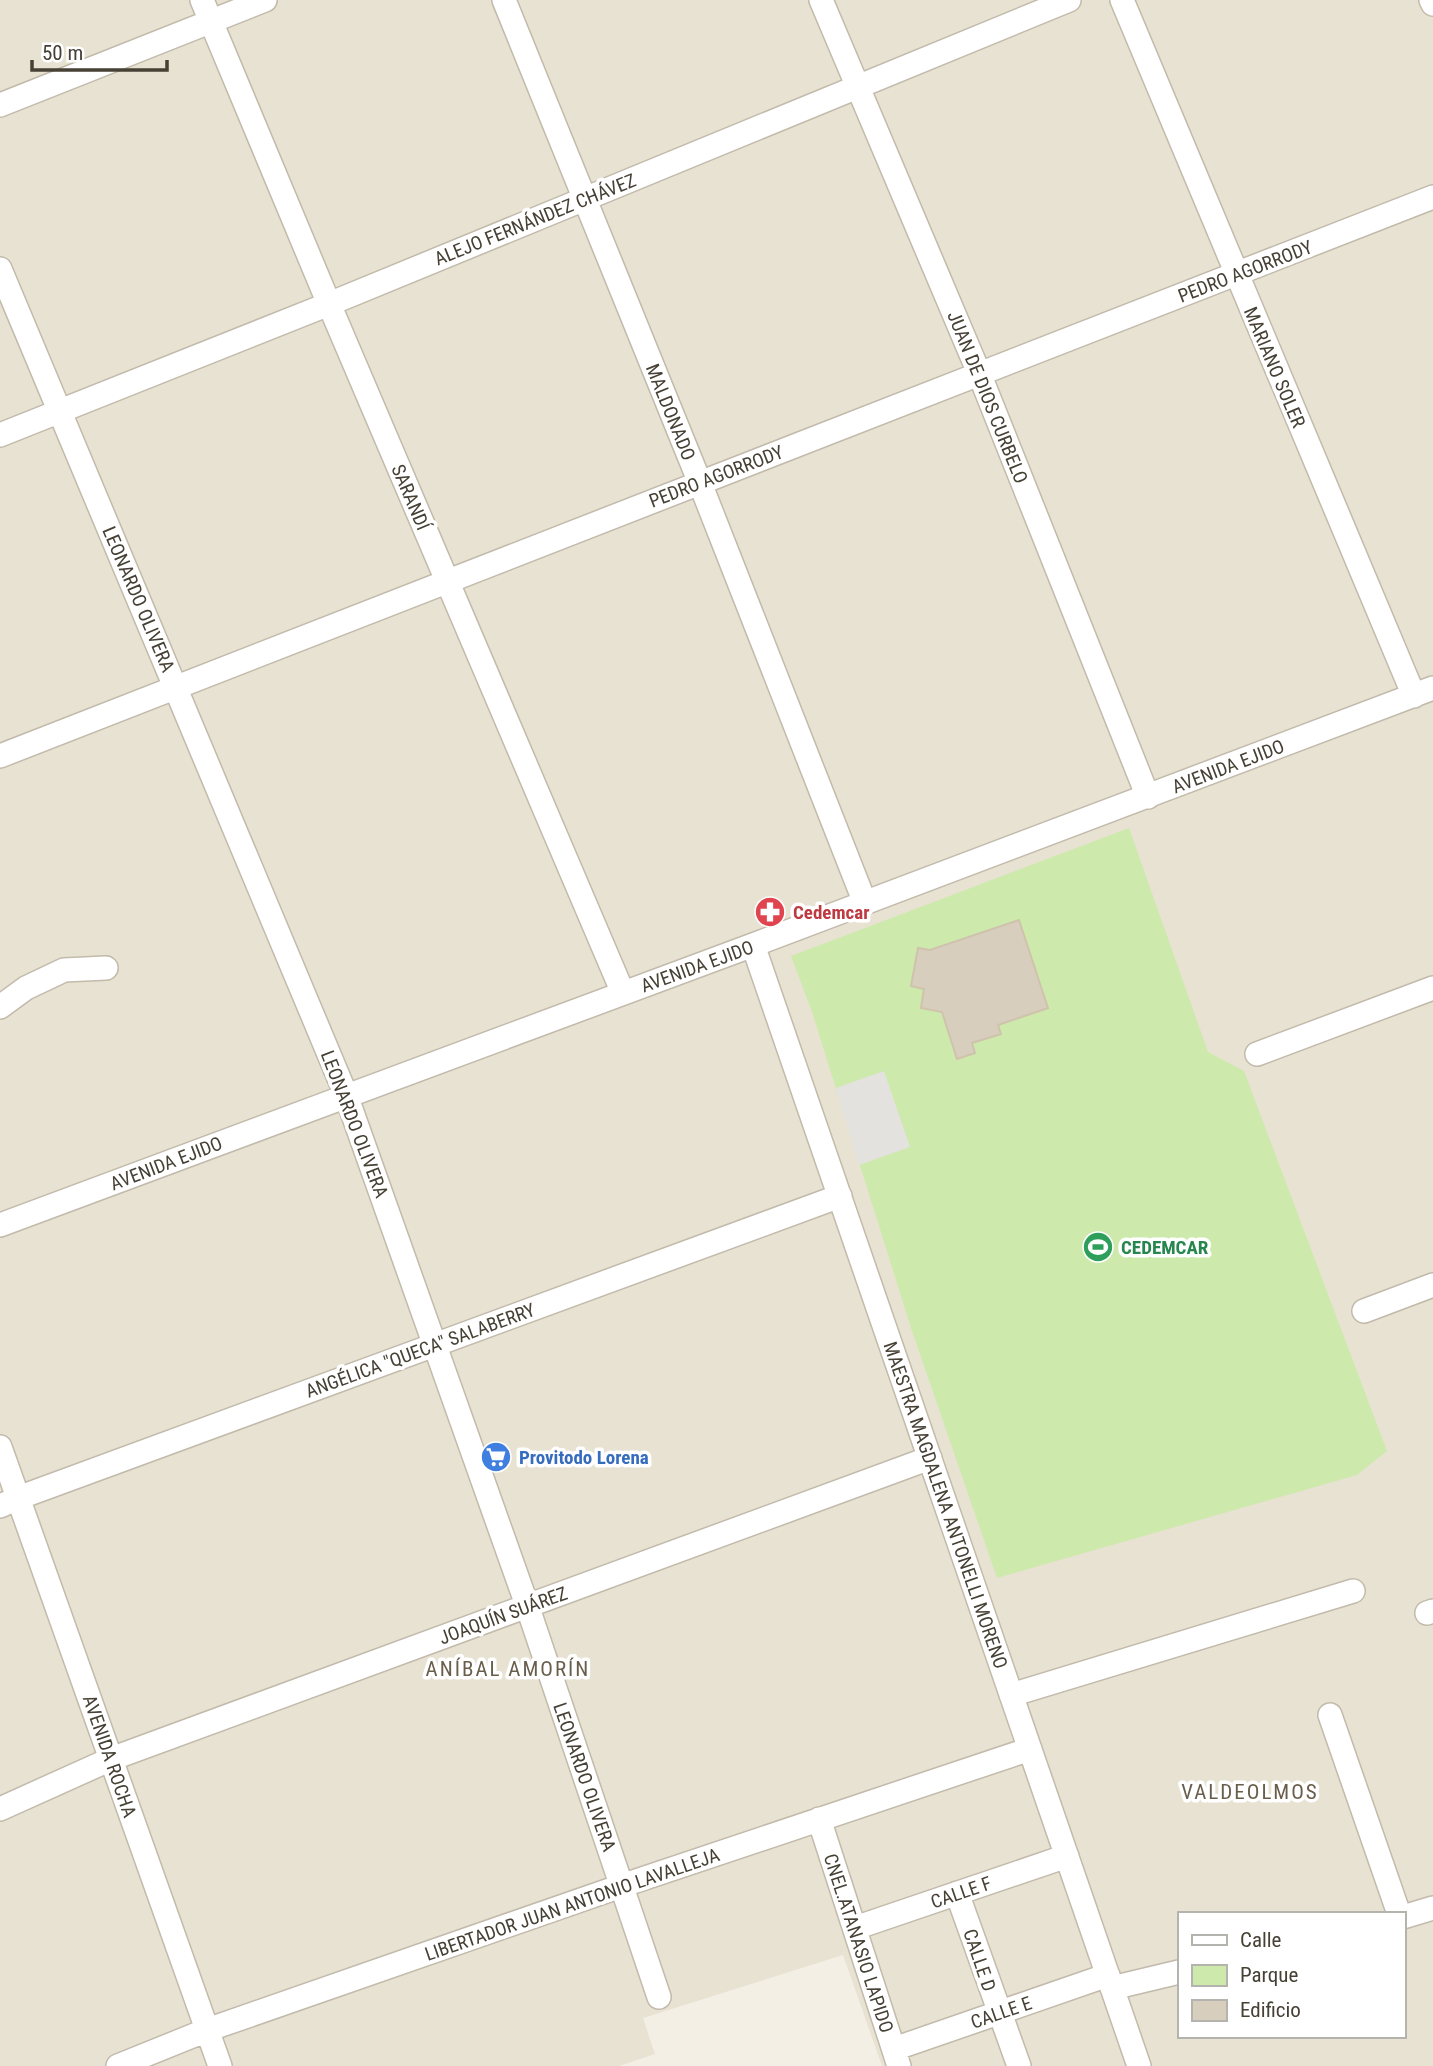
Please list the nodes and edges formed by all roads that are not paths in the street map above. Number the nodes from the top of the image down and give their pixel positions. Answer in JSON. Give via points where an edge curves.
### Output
{"nodes":[{"id":1,"x":202,"y":0,"type":"edge"},
{"id":2,"x":265,"y":0,"type":"edge"},
{"id":3,"x":504,"y":0,"type":"edge"},
{"id":4,"x":821,"y":0,"type":"edge"},
{"id":5,"x":1069,"y":0,"type":"edge"},
{"id":6,"x":1122,"y":0,"type":"edge"},
{"id":7,"x":212,"y":21,"type":"junction"},
{"id":8,"x":858,"y":88,"type":"junction"},
{"id":9,"x":0,"y":105,"type":"edge"},
{"id":10,"x":1433,"y":197,"type":"edge"},
{"id":11,"x":584,"y":199,"type":"junction"},
{"id":12,"x":0,"y":269,"type":"edge"},
{"id":13,"x":1236,"y":274,"type":"junction"},
{"id":14,"x":329,"y":304,"type":"junction"},
{"id":15,"x":979,"y":373,"type":"junction"},
{"id":16,"x":60,"y":412,"type":"junction"},
{"id":17,"x":0,"y":435,"type":"edge"},
{"id":18,"x":700,"y":483,"type":"junction"},
{"id":19,"x":447,"y":582,"type":"junction"},
{"id":20,"x":176,"y":687,"type":"junction"},
{"id":21,"x":1424,"y":692,"type":"edge"},
{"id":22,"x":0,"y":756,"type":"edge"},
{"id":23,"x":1148,"y":797,"type":"junction"},
{"id":24,"x":865,"y":903,"type":"junction"},
{"id":25,"x":753,"y":945,"type":"junction"},
{"id":26,"x":106,"y":968,"type":"dead end"},
{"id":27,"x":1433,"y":988,"type":"edge"},
{"id":28,"x":623,"y":993,"type":"junction"},
{"id":29,"x":0,"y":1007,"type":"edge"},
{"id":30,"x":1257,"y":1054,"type":"dead end"},
{"id":31,"x":346,"y":1095,"type":"junction"},
{"id":32,"x":840,"y":1196,"type":"junction"},
{"id":33,"x":0,"y":1225,"type":"edge"},
{"id":34,"x":1433,"y":1285,"type":"edge"},
{"id":35,"x":1364,"y":1311,"type":"dead end"},
{"id":36,"x":435,"y":1345,"type":"junction"},
{"id":37,"x":0,"y":1447,"type":"edge"},
{"id":38,"x":930,"y":1458,"type":"junction"},
{"id":39,"x":9,"y":1502,"type":"edge"},
{"id":40,"x":1353,"y":1591,"type":"dead end"},
{"id":41,"x":527,"y":1605,"type":"junction"},
{"id":42,"x":1011,"y":1695,"type":"junction"},
{"id":43,"x":1330,"y":1715,"type":"dead end"},
{"id":44,"x":1030,"y":1749,"type":"junction"},
{"id":45,"x":111,"y":1759,"type":"junction"},
{"id":46,"x":0,"y":1809,"type":"edge"},
{"id":47,"x":819,"y":1819,"type":"junction"},
{"id":48,"x":1067,"y":1856,"type":"junction"},
{"id":49,"x":621,"y":1886,"type":"junction"},
{"id":50,"x":957,"y":1893,"type":"junction"},
{"id":51,"x":1433,"y":1908,"type":"edge"},
{"id":52,"x":1398,"y":1912,"type":"edge"},
{"id":53,"x":1405,"y":1916,"type":"edge"},
{"id":54,"x":855,"y":1928,"type":"junction"},
{"id":55,"x":1178,"y":1972,"type":"edge"},
{"id":56,"x":1110,"y":1982,"type":"junction"},
{"id":57,"x":659,"y":1997,"type":"dead end"},
{"id":58,"x":999,"y":2013,"type":"junction"},
{"id":59,"x":207,"y":2030,"type":"junction"},
{"id":60,"x":897,"y":2057,"type":"edge"},
{"id":61,"x":118,"y":2066,"type":"edge"},
{"id":62,"x":220,"y":2066,"type":"edge"},
{"id":63,"x":1018,"y":2066,"type":"edge"},
{"id":64,"x":1139,"y":2066,"type":"edge"}],
"edges":[{"from":1,"to":7,"type":"street","name":"SARANDÍ"},
{"from":2,"to":7,"type":"street"},
{"from":3,"to":11,"type":"street","name":"MALDONADO"},
{"from":4,"to":8,"type":"street","name":"JUAN DE DIOS CURBELO"},
{"from":5,"to":8,"type":"street","name":"ALEJO FERNÁNDEZ CHÁVEZ"},
{"from":6,"to":13,"type":"street","name":"MARIANO SOLER"},
{"from":7,"to":9,"type":"street"},
{"from":7,"to":14,"type":"street","name":"SARANDÍ"},
{"from":8,"to":11,"type":"street","name":"ALEJO FERNÁNDEZ CHÁVEZ"},
{"from":8,"to":15,"type":"street","name":"JUAN DE DIOS CURBELO"},
{"from":10,"to":13,"type":"street","name":"PEDRO AGORRODY"},
{"from":11,"to":14,"type":"street","name":"ALEJO FERNÁNDEZ CHÁVEZ"},
{"from":11,"to":18,"type":"street","name":"MALDONADO"},
{"from":12,"to":16,"type":"street","name":"LEONARDO OLIVERA"},
{"from":13,"to":15,"type":"street","name":"PEDRO AGORRODY"},
{"from":13,"to":21,"type":"street","name":"MARIANO SOLER"},
{"from":14,"to":16,"type":"street","name":"ALEJO FERNÁNDEZ CHÁVEZ"},
{"from":14,"to":19,"type":"street","name":"SARANDÍ"},
{"from":15,"to":18,"type":"street","name":"PEDRO AGORRODY"},
{"from":15,"to":23,"type":"street","name":"JUAN DE DIOS CURBELO"},
{"from":16,"to":17,"type":"street","name":"ALEJO FERNÁNDEZ CHÁVEZ"},
{"from":16,"to":20,"type":"street","name":"LEONARDO OLIVERA"},
{"from":18,"to":19,"type":"street","name":"PEDRO AGORRODY"},
{"from":18,"to":24,"type":"street","name":"MALDONADO"},
{"from":19,"to":20,"type":"street","name":"PEDRO AGORRODY"},
{"from":19,"to":28,"type":"street","name":"SARANDÍ"},
{"from":20,"to":22,"type":"street","name":"PEDRO AGORRODY"},
{"from":20,"to":31,"type":"street","name":"LEONARDO OLIVERA"},
{"from":21,"to":23,"type":"street","name":"AVENIDA EJIDO"},
{"from":23,"to":24,"type":"street","name":"AVENIDA EJIDO"},
{"from":24,"to":25,"type":"street","name":"AVENIDA EJIDO"},
{"from":25,"to":28,"type":"street","name":"AVENIDA EJIDO"},
{"from":25,"to":32,"type":"street","name":"MAESTRA MAGDALENA ANTONELLI MORENO"},
{"from":26,"to":29,"type":"street","via":[[64,970]]},
{"from":27,"to":30,"type":"street"},
{"from":28,"to":31,"type":"street","name":"AVENIDA EJIDO"},
{"from":31,"to":33,"type":"street","name":"AVENIDA EJIDO"},
{"from":31,"to":36,"type":"street","name":"LEONARDO OLIVERA"},
{"from":32,"to":36,"type":"street","name":"ANGÉLICA \"QUECA\" SALABERRY"},
{"from":32,"to":38,"type":"street","name":"MAESTRA MAGDALENA ANTONELLI MORENO"},
{"from":34,"to":35,"type":"street"},
{"from":36,"to":39,"type":"street","name":"ANGÉLICA \"QUECA\" SALABERRY"},
{"from":36,"to":41,"type":"street","name":"LEONARDO OLIVERA"},
{"from":37,"to":39,"type":"street","name":"AVENIDA ROCHA"},
{"from":38,"to":41,"type":"street","name":"JOAQUÍN SUÁREZ"},
{"from":38,"to":42,"type":"street","name":"MAESTRA MAGDALENA ANTONELLI MORENO"},
{"from":39,"to":45,"type":"street","name":"AVENIDA ROCHA"},
{"from":40,"to":42,"type":"street"},
{"from":41,"to":45,"type":"street","name":"JOAQUÍN SUÁREZ"},
{"from":41,"to":49,"type":"street","name":"LEONARDO OLIVERA"},
{"from":42,"to":44,"type":"street","name":"MAESTRA MAGDALENA ANTONELLI MORENO"},
{"from":43,"to":52,"type":"street"},
{"from":44,"to":47,"type":"street","name":"LIBERTADOR JUAN ANTONIO LAVALLEJA"},
{"from":44,"to":48,"type":"street","name":"MAESTRA MAGDALENA ANTONELLI MORENO"},
{"from":45,"to":46,"type":"street","name":"JOAQUÍN SUÁREZ"},
{"from":45,"to":59,"type":"street","name":"AVENIDA ROCHA"},
{"from":47,"to":49,"type":"street","name":"LIBERTADOR JUAN ANTONIO LAVALLEJA"},
{"from":47,"to":54,"type":"street","name":"CNEL.ATANASIO LAPIDO"},
{"from":48,"to":50,"type":"street","name":"CALLE F"},
{"from":48,"to":56,"type":"street","name":"MAESTRA MAGDALENA ANTONELLI MORENO"},
{"from":49,"to":57,"type":"street","name":"LEONARDO OLIVERA"},
{"from":49,"to":59,"type":"street","name":"LIBERTADOR JUAN ANTONIO LAVALLEJA"},
{"from":50,"to":54,"type":"street","name":"CALLE F"},
{"from":50,"to":58,"type":"street","name":"CALLE D"},
{"from":51,"to":53,"type":"street"},
{"from":54,"to":60,"type":"street","name":"CNEL.ATANASIO LAPIDO"},
{"from":55,"to":56,"type":"street","name":"CALLE E"},
{"from":56,"to":58,"type":"street","name":"CALLE E"},
{"from":56,"to":64,"type":"street","name":"MAESTRA MAGDALENA ANTONELLI MORENO"},
{"from":58,"to":60,"type":"street","name":"CALLE E"},
{"from":58,"to":63,"type":"street","name":"CALLE D"},
{"from":59,"to":61,"type":"street","name":"LIBERTADOR JUAN ANTONIO LAVALLEJA"},
{"from":59,"to":62,"type":"street","name":"AVENIDA ROCHA"}]}
